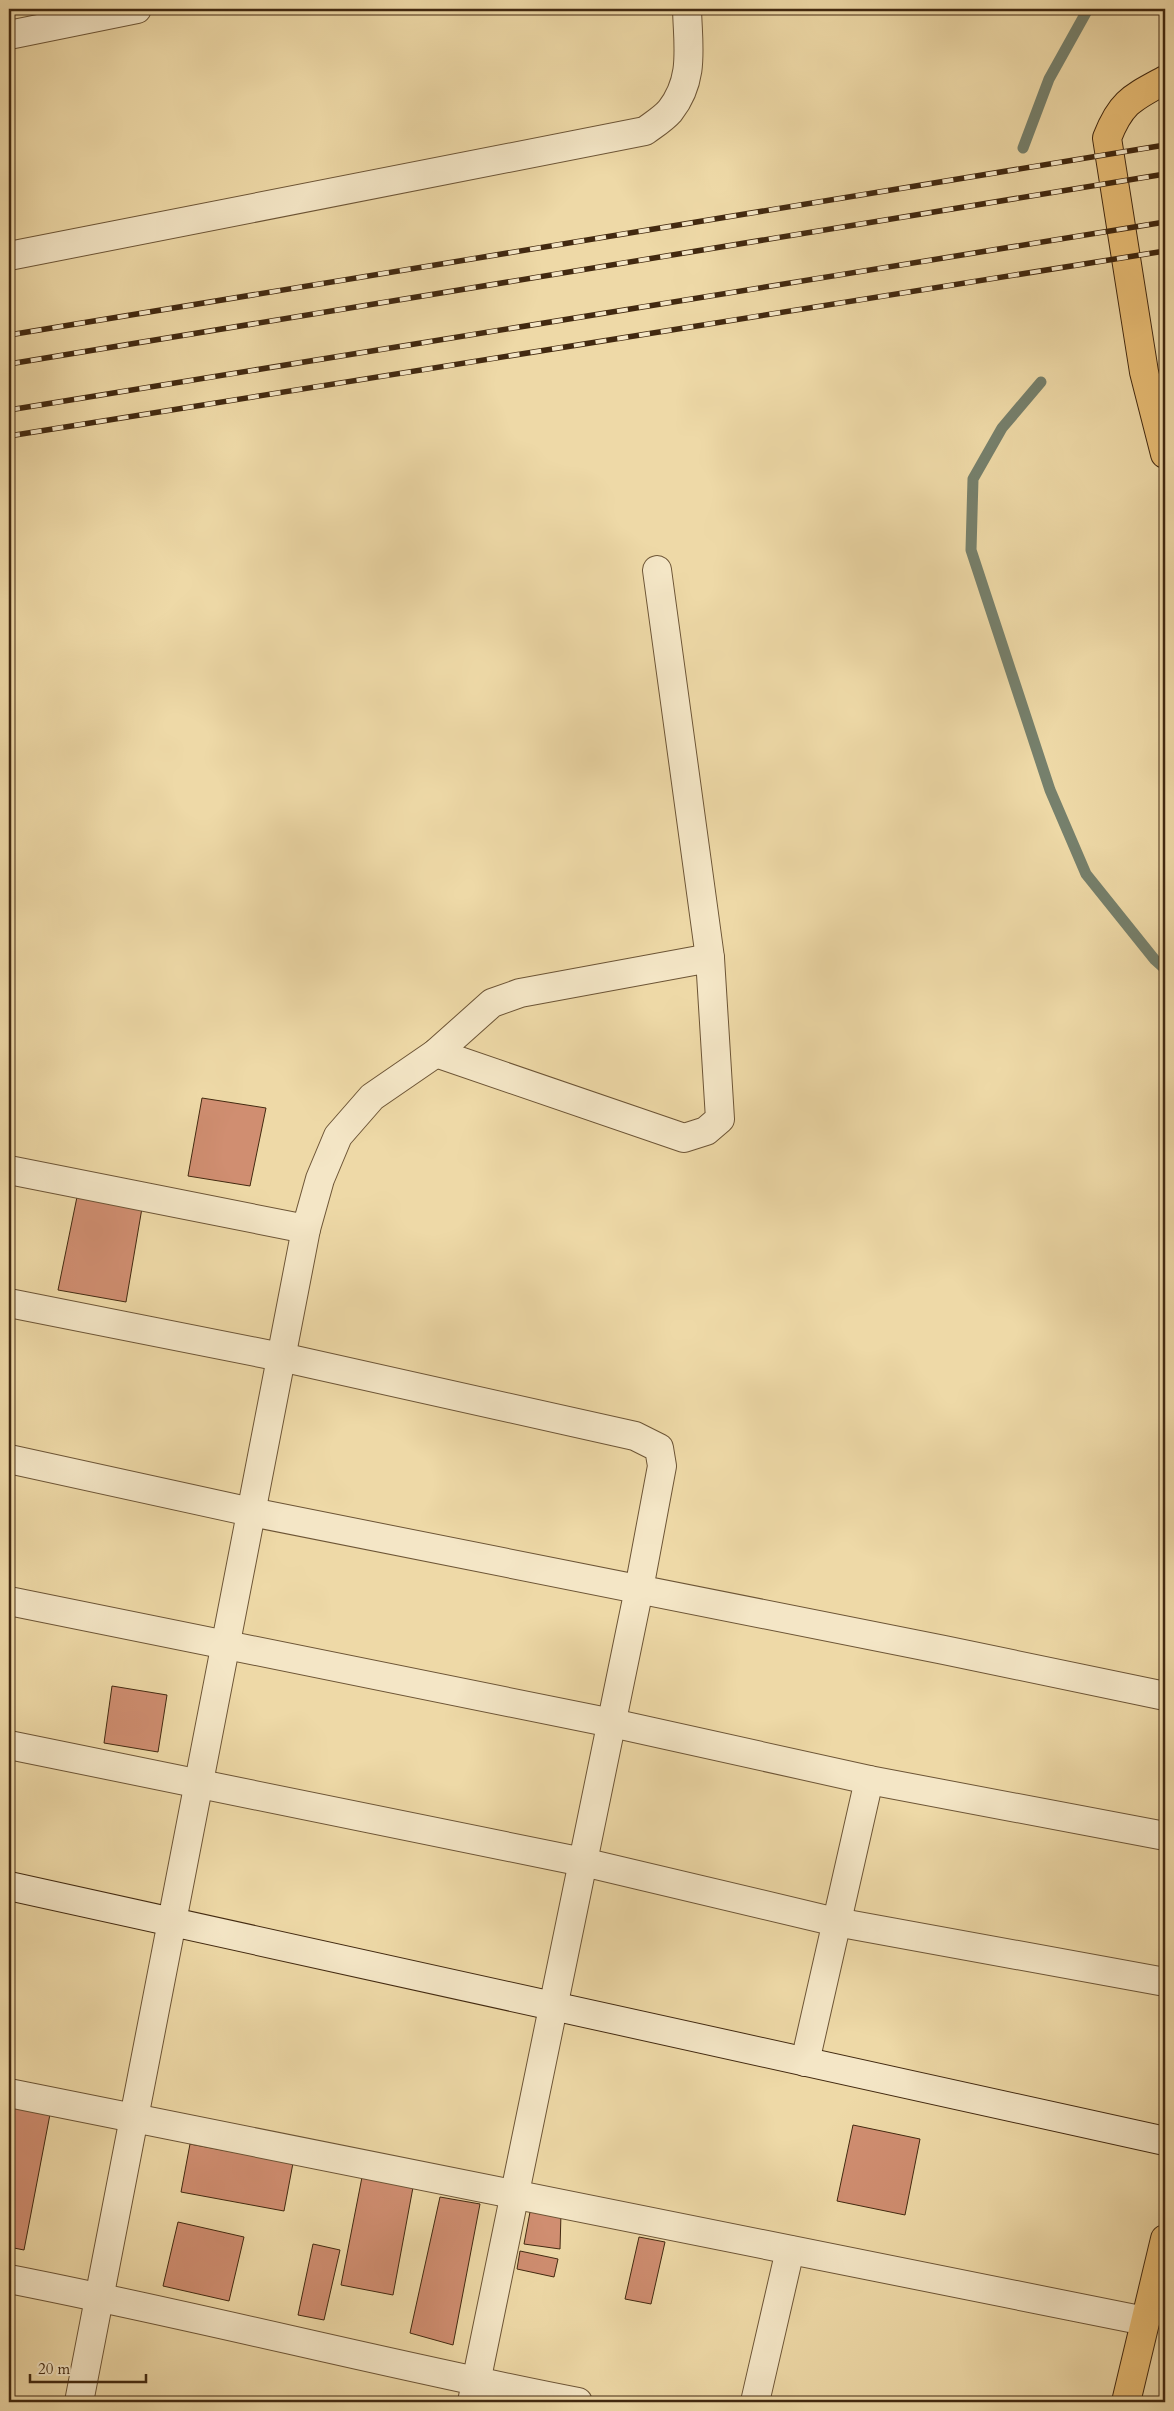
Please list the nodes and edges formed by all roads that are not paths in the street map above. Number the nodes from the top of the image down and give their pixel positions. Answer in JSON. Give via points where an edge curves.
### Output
{"nodes":[{"id":1,"x":137,"y":9,"type":"edge"},
{"id":2,"x":687,"y":9,"type":"edge"},
{"id":3,"x":9,"y":36,"type":"edge"},
{"id":4,"x":1165,"y":80,"type":"edge"},
{"id":5,"x":9,"y":256,"type":"edge"},
{"id":6,"x":1165,"y":454,"type":"edge"},
{"id":7,"x":657,"y":570,"type":"dead end"},
{"id":8,"x":710,"y":958,"type":"junction"},
{"id":9,"x":436,"y":1053,"type":"junction"},
{"id":10,"x":9,"y":1170,"type":"edge"},
{"id":11,"x":306,"y":1229,"type":"junction"},
{"id":12,"x":9,"y":1303,"type":"edge"},
{"id":13,"x":281,"y":1357,"type":"junction"},
{"id":14,"x":9,"y":1459,"type":"edge"},
{"id":15,"x":251,"y":1512,"type":"junction"},
{"id":16,"x":639,"y":1590,"type":"junction"},
{"id":17,"x":9,"y":1601,"type":"edge"},
{"id":18,"x":226,"y":1644,"type":"junction"},
{"id":19,"x":1165,"y":1696,"type":"edge"},
{"id":20,"x":612,"y":1723,"type":"junction"},
{"id":21,"x":9,"y":1745,"type":"edge"},
{"id":22,"x":869,"y":1780,"type":"junction"},
{"id":23,"x":198,"y":1784,"type":"junction"},
{"id":24,"x":1165,"y":1836,"type":"edge"},
{"id":25,"x":583,"y":1862,"type":"junction"},
{"id":26,"x":9,"y":1886,"type":"edge"},
{"id":27,"x":172,"y":1921,"type":"junction"},
{"id":28,"x":836,"y":1922,"type":"junction"},
{"id":29,"x":1165,"y":1982,"type":"edge"},
{"id":30,"x":553,"y":2006,"type":"junction"},
{"id":31,"x":805,"y":2062,"type":"junction"},
{"id":32,"x":9,"y":2093,"type":"edge"},
{"id":33,"x":134,"y":2118,"type":"junction"},
{"id":34,"x":1165,"y":2141,"type":"edge"},
{"id":35,"x":515,"y":2194,"type":"junction"},
{"id":36,"x":1165,"y":2239,"type":"edge"},
{"id":37,"x":790,"y":2250,"type":"junction"},
{"id":38,"x":9,"y":2279,"type":"edge"},
{"id":39,"x":99,"y":2297,"type":"junction"},
{"id":40,"x":1145,"y":2321,"type":"junction"},
{"id":41,"x":474,"y":2392,"type":"edge"},
{"id":42,"x":79,"y":2402,"type":"edge"},
{"id":43,"x":578,"y":2402,"type":"edge"},
{"id":44,"x":755,"y":2402,"type":"edge"},
{"id":45,"x":1126,"y":2402,"type":"edge"}],
"edges":[{"from":1,"to":3,"type":"street"},
{"from":2,"to":5,"type":"street","via":[[689,54],[686,85],[669,112],[645,131]]},
{"from":4,"to":6,"type":"main road","via":[[1130,99],[1116,116],[1107,138],[1144,372]]},
{"from":7,"to":8,"type":"street"},
{"from":8,"to":9,"type":"street","via":[[520,993],[492,1003]]},
{"from":8,"to":9,"type":"street","via":[[720,1119],[706,1131],[684,1138]]},
{"from":9,"to":11,"type":"street","via":[[372,1097],[338,1136],[320,1179]]},
{"from":10,"to":11,"type":"street"},
{"from":11,"to":13,"type":"street"},
{"from":12,"to":13,"type":"street"},
{"from":13,"to":15,"type":"street"},
{"from":13,"to":16,"type":"street","via":[[635,1436],[659,1448],[662,1466]]},
{"from":14,"to":15,"type":"street"},
{"from":15,"to":16,"type":"street"},
{"from":15,"to":18,"type":"street"},
{"from":16,"to":19,"type":"street"},
{"from":16,"to":20,"type":"street"},
{"from":17,"to":18,"type":"street"},
{"from":18,"to":20,"type":"street"},
{"from":18,"to":23,"type":"street"},
{"from":20,"to":22,"type":"street"},
{"from":20,"to":25,"type":"street"},
{"from":21,"to":23,"type":"street"},
{"from":22,"to":24,"type":"street"},
{"from":22,"to":28,"type":"street"},
{"from":23,"to":25,"type":"street"},
{"from":23,"to":27,"type":"street"},
{"from":25,"to":28,"type":"street"},
{"from":25,"to":30,"type":"street"},
{"from":26,"to":27,"type":"street"},
{"from":27,"to":30,"type":"street"},
{"from":27,"to":33,"type":"street"},
{"from":28,"to":29,"type":"street"},
{"from":28,"to":31,"type":"street"},
{"from":30,"to":31,"type":"street"},
{"from":30,"to":35,"type":"street"},
{"from":31,"to":34,"type":"street"},
{"from":32,"to":33,"type":"street"},
{"from":33,"to":35,"type":"street"},
{"from":33,"to":39,"type":"street"},
{"from":35,"to":37,"type":"street"},
{"from":35,"to":41,"type":"street"},
{"from":36,"to":40,"type":"main road"},
{"from":37,"to":40,"type":"street"},
{"from":37,"to":44,"type":"street"},
{"from":38,"to":39,"type":"street"},
{"from":39,"to":41,"type":"street"},
{"from":39,"to":42,"type":"street"},
{"from":40,"to":45,"type":"main road"},
{"from":41,"to":43,"type":"street"}]}
